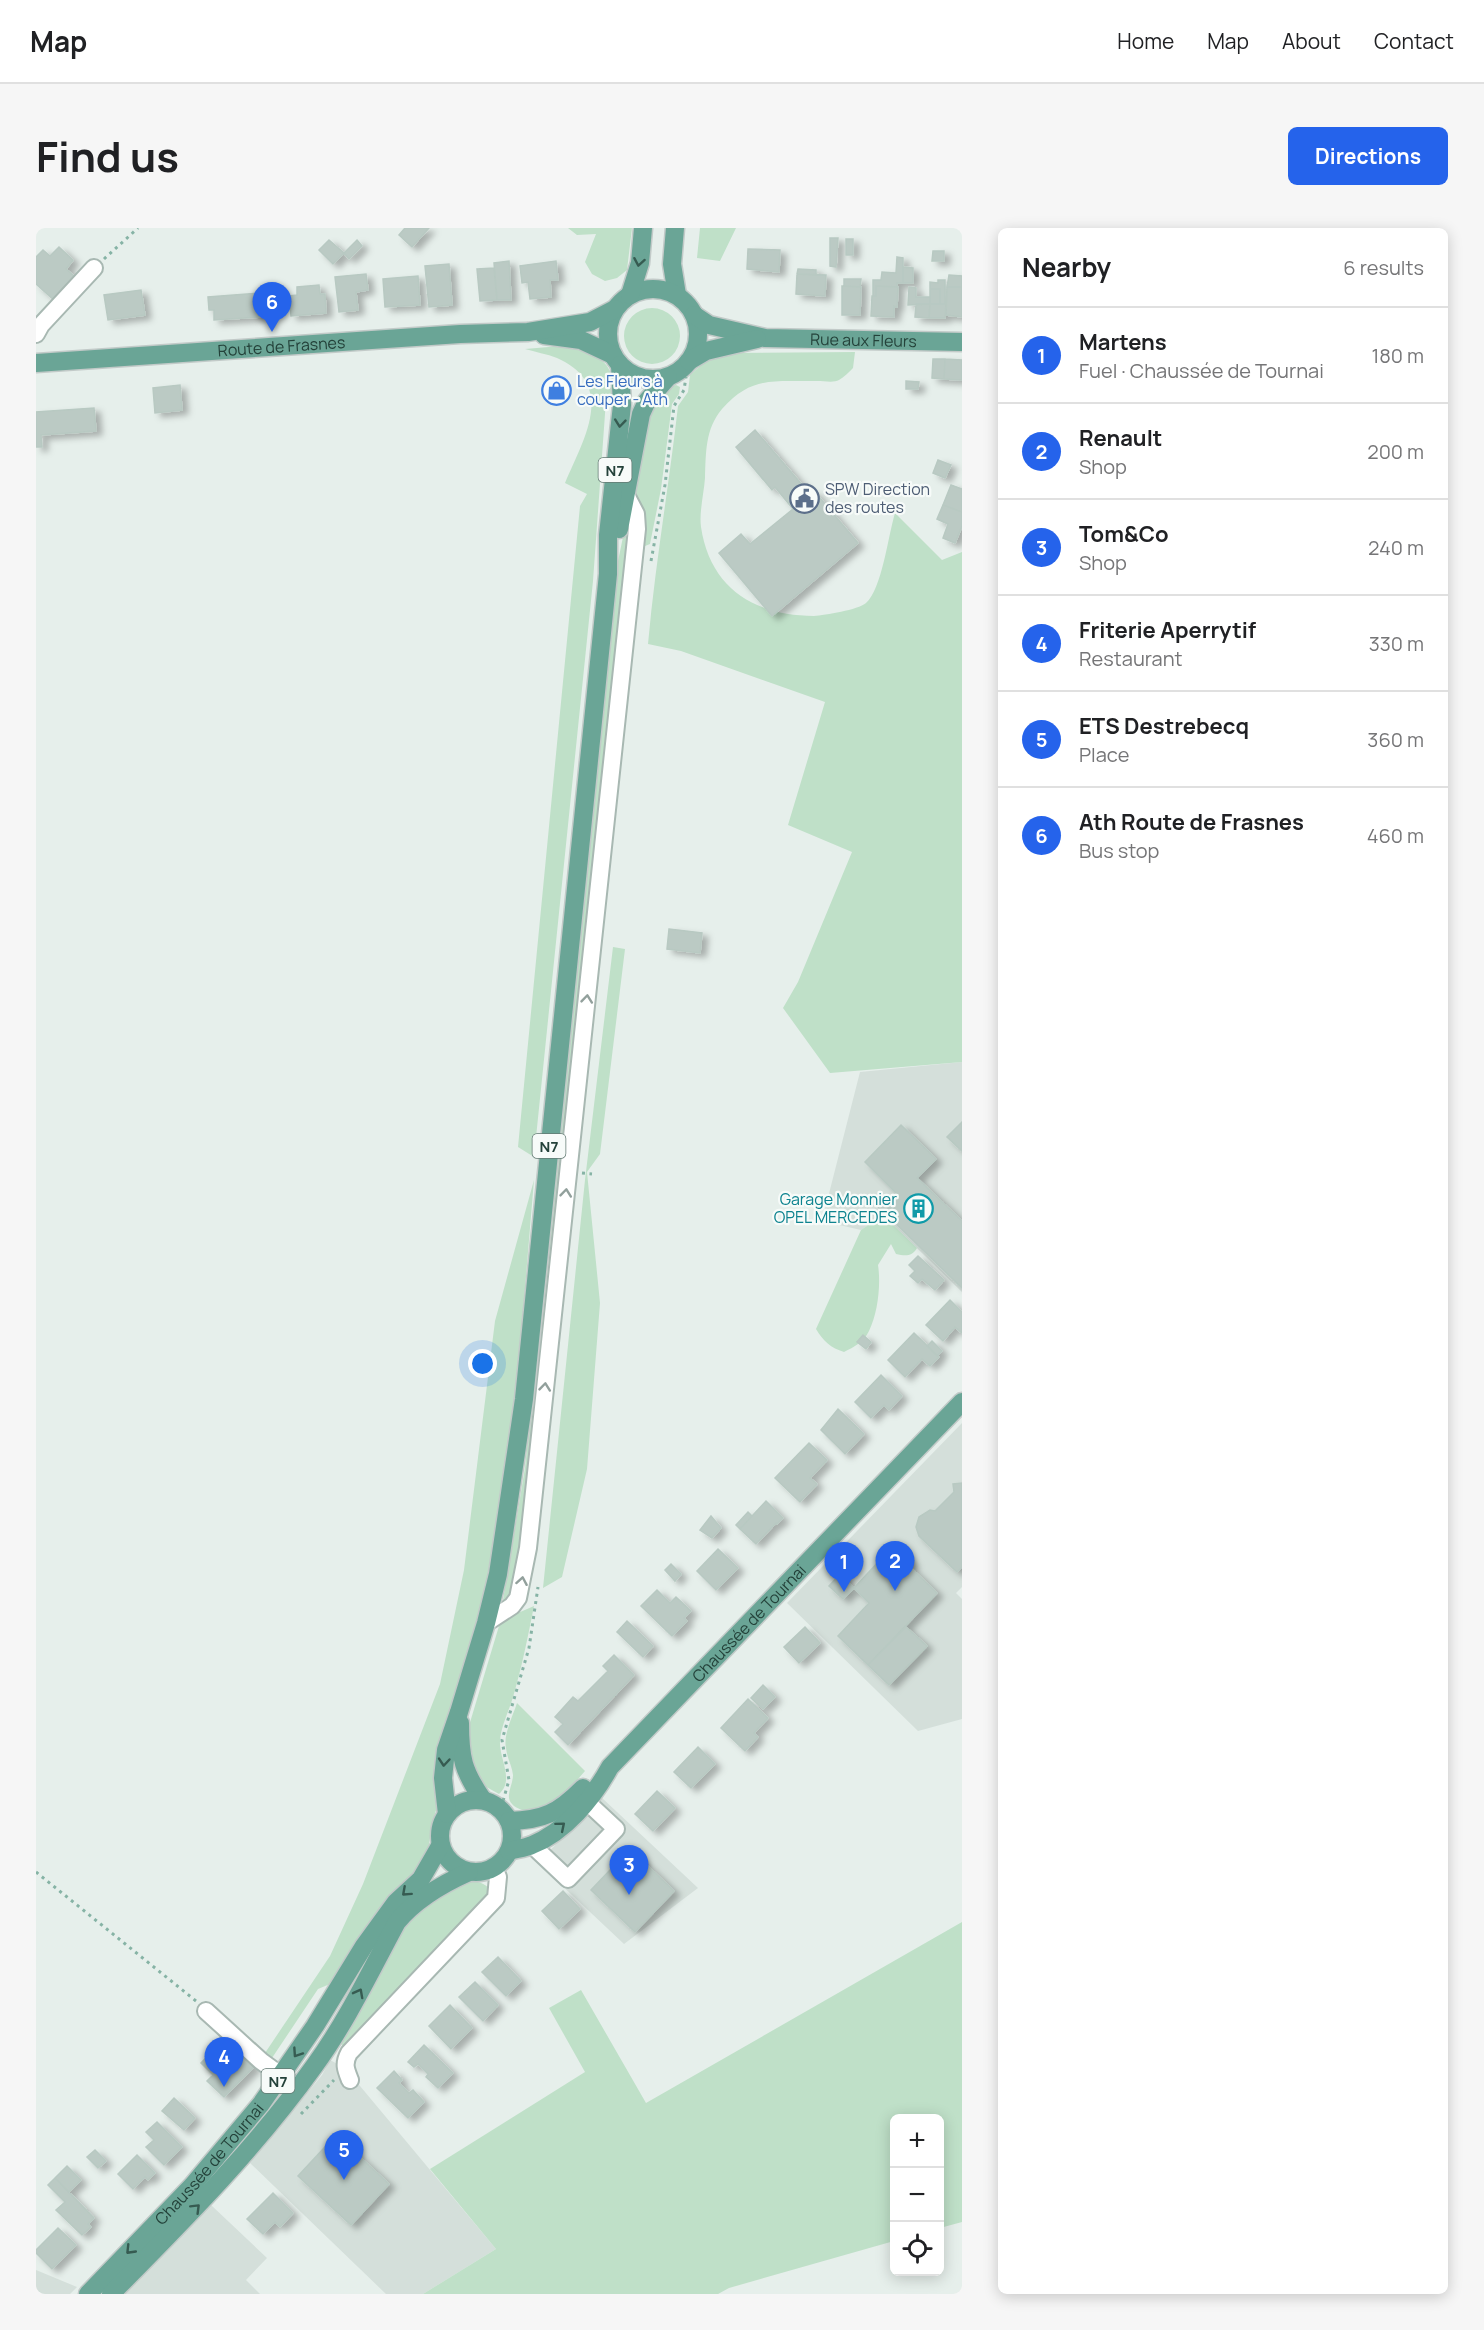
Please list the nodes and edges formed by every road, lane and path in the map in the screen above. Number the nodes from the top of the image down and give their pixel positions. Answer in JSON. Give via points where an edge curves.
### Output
{"nodes":[{"id":1,"x":138,"y":228,"type":"edge"},
{"id":2,"x":643,"y":228,"type":"edge"},
{"id":3,"x":675,"y":228,"type":"edge"},
{"id":4,"x":94,"y":268,"type":"joint"},
{"id":5,"x":630,"y":295,"type":"junction"},
{"id":6,"x":677,"y":295,"type":"junction"},
{"id":7,"x":615,"y":309,"type":"junction"},
{"id":8,"x":694,"y":315,"type":"junction"},
{"id":9,"x":528,"y":332,"type":"junction"},
{"id":10,"x":36,"y":334,"type":"edge"},
{"id":11,"x":765,"y":338,"type":"junction"},
{"id":12,"x":962,"y":342,"type":"edge"},
{"id":13,"x":616,"y":360,"type":"junction"},
{"id":14,"x":689,"y":362,"type":"junction"},
{"id":15,"x":36,"y":363,"type":"edge"},
{"id":16,"x":668,"y":377,"type":"junction"},
{"id":17,"x":626,"y":495,"type":"junction"},
{"id":18,"x":609,"y":574,"type":"junction"},
{"id":19,"x":962,"y":1402,"type":"edge"},
{"id":20,"x":486,"y":1623,"type":"junction"},
{"id":21,"x":459,"y":1712,"type":"junction"},
{"id":22,"x":610,"y":1767,"type":"junction"},
{"id":23,"x":483,"y":1800,"type":"junction"},
{"id":24,"x":586,"y":1801,"type":"junction"},
{"id":25,"x":447,"y":1814,"type":"junction"},
{"id":26,"x":509,"y":1821,"type":"junction"},
{"id":27,"x":532,"y":1845,"type":"junction"},
{"id":28,"x":440,"y":1846,"type":"junction"},
{"id":29,"x":509,"y":1851,"type":"junction"},
{"id":30,"x":494,"y":1868,"type":"junction"},
{"id":31,"x":36,"y":1872,"type":"edge"},
{"id":32,"x":470,"y":1872,"type":"junction"},
{"id":33,"x":206,"y":2011,"type":"joint"},
{"id":34,"x":282,"y":2075,"type":"junction"},
{"id":35,"x":350,"y":2080,"type":"dead end"},
{"id":36,"x":298,"y":2088,"type":"junction"},
{"id":37,"x":88,"y":2294,"type":"edge"},
{"id":38,"x":111,"y":2294,"type":"edge"}],
"edges":[{"from":1,"to":4,"type":"path"},
{"from":2,"to":5,"type":"main road","one_way":true,"via":[[640,263]]},
{"from":3,"to":6,"type":"main road","via":[[672,264]]},
{"from":4,"to":10,"type":"street"},
{"from":5,"to":6,"type":"main road","via":[[653,288]]},
{"from":5,"to":7,"type":"main road"},
{"from":6,"to":8,"type":"main road"},
{"from":7,"to":9,"type":"main road","name":"Route de Frasnes","via":[[590,322]]},
{"from":7,"to":13,"type":"main road","via":[[608,332]]},
{"from":8,"to":11,"type":"main road","name":"Rue aux Fleurs","via":[[709,325]]},
{"from":8,"to":14,"type":"main road","via":[[699,334]]},
{"from":9,"to":13,"type":"main road","name":"Route de Frasnes","via":[[581,340]]},
{"from":9,"to":15,"type":"main road","name":"Route de Frasnes"},
{"from":11,"to":12,"type":"main road","name":"Rue aux Fleurs"},
{"from":11,"to":14,"type":"main road","name":"Rue aux Fleurs","via":[[706,351]]},
{"from":13,"to":16,"type":"main road","via":[[642,378]]},
{"from":13,"to":18,"type":"main road","number":"N7","one_way":true,"via":[[622,405],[608,535]]},
{"from":14,"to":16,"type":"main road"},
{"from":16,"to":17,"type":"main road","number":"N7","via":[[641,414]]},
{"from":17,"to":18,"type":"main road","number":"N7"},
{"from":20,"to":17,"type":"street","one_way":true,"via":[[518,1598],[528,1548],[637,529],[636,514]]},
{"from":18,"to":20,"type":"main road","number":"N7","via":[[524,1399],[498,1574]]},
{"from":19,"to":22,"type":"main road","name":"Chaussée de Tournai"},
{"from":20,"to":21,"type":"main road","number":"N7"},
{"from":21,"to":23,"type":"main road","number":"N7","via":[[465,1771]]},
{"from":21,"to":25,"type":"main road","number":"N7","one_way":true,"via":[[446,1750],[443,1778]]},
{"from":22,"to":24,"type":"main road","name":"Chaussée de Tournai"},
{"from":22,"to":26,"type":"main road","name":"Chaussée de Tournai","via":[[593,1777],[554,1813]]},
{"from":23,"to":25,"type":"main road","via":[[466,1801]]},
{"from":23,"to":26,"type":"main road","via":[[500,1809]]},
{"from":27,"to":24,"type":"main road","name":"Chaussée de Tournai","one_way":true,"via":[[563,1825]]},
{"from":24,"to":27,"type":"street","via":[[616,1829],[568,1879]]},
{"from":25,"to":28,"type":"main road","via":[[441,1824]]},
{"from":26,"to":29,"type":"main road"},
{"from":27,"to":29,"type":"main road","name":"Chaussée de Tournai"},
{"from":28,"to":32,"type":"main road","via":[[451,1863]]},
{"from":28,"to":34,"type":"main road","name":"Chaussée de Tournai","number":"N7","one_way":true,"via":[[421,1879],[396,1902],[369,1938]]},
{"from":29,"to":30,"type":"main road"},
{"from":30,"to":32,"type":"main road"},
{"from":30,"to":35,"type":"street","via":[[498,1877],[496,1898],[349,2053],[345,2068]]},
{"from":31,"to":33,"type":"path"},
{"from":36,"to":32,"type":"main road","name":"Chaussée de Tournai","number":"N7","one_way":true,"via":[[331,2041],[397,1922],[432,1891]]},
{"from":33,"to":34,"type":"street"},
{"from":34,"to":36,"type":"street"},
{"from":34,"to":37,"type":"main road","name":"Chaussée de Tournai","number":"N7","one_way":true,"via":[[192,2186]]},
{"from":38,"to":36,"type":"main road","name":"Chaussée de Tournai","number":"N7","one_way":true,"via":[[246,2154]]}]}
